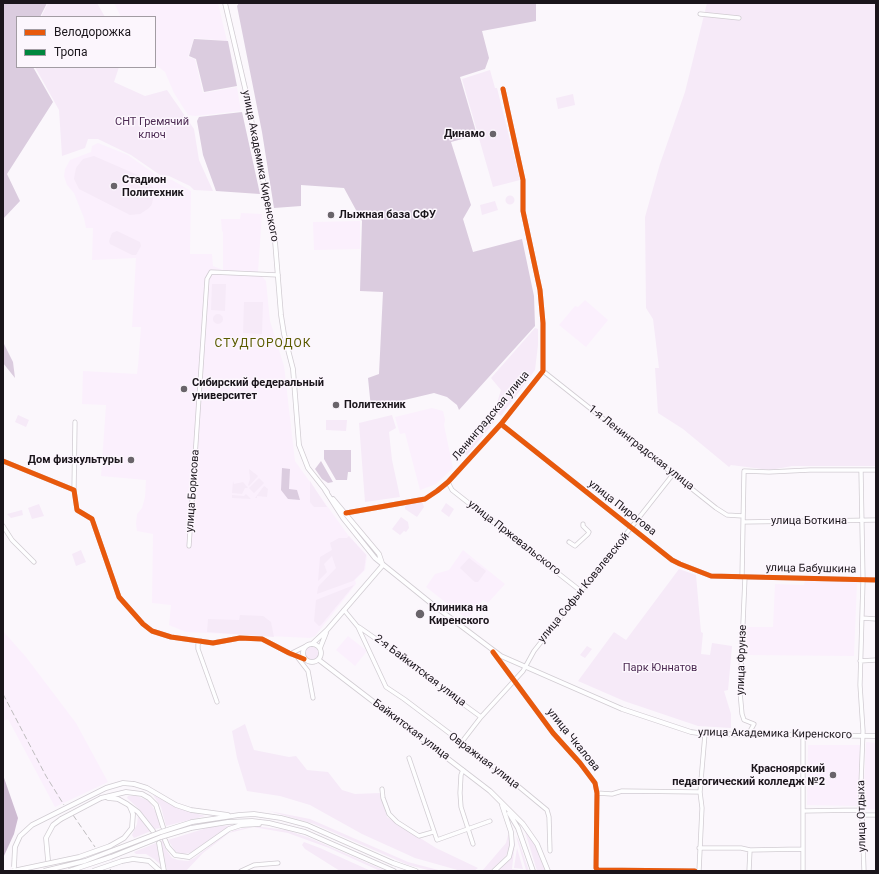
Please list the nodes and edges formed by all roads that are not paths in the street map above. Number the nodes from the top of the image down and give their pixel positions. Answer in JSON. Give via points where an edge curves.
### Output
{"nodes":[{"id":1,"x":225,"y":3,"type":"edge"},
{"id":2,"x":700,"y":14,"type":"dead end"},
{"id":3,"x":739,"y":18,"type":"dead end"},
{"id":4,"x":503,"y":89,"type":"dead end"},
{"id":5,"x":278,"y":275,"type":"junction"},
{"id":6,"x":543,"y":370,"type":"junction"},
{"id":7,"x":200,"y":383,"type":"junction"},
{"id":8,"x":213,"y":384,"type":"dead end"},
{"id":9,"x":75,"y":422,"type":"dead end"},
{"id":10,"x":501,"y":424,"type":"junction"},
{"id":11,"x":3,"y":461,"type":"edge"},
{"id":12,"x":876,"y":470,"type":"edge"},
{"id":13,"x":861,"y":471,"type":"junction"},
{"id":14,"x":674,"y":473,"type":"junction"},
{"id":15,"x":448,"y":482,"type":"junction"},
{"id":16,"x":74,"y":490,"type":"junction"},
{"id":17,"x":325,"y":490,"type":"junction"},
{"id":18,"x":346,"y":514,"type":"junction"},
{"id":19,"x":743,"y":516,"type":"junction"},
{"id":20,"x":863,"y":520,"type":"junction"},
{"id":21,"x":876,"y":520,"type":"edge"},
{"id":22,"x":743,"y":522,"type":"junction"},
{"id":23,"x":583,"y":524,"type":"dead end"},
{"id":24,"x":3,"y":526,"type":"edge"},
{"id":25,"x":632,"y":528,"type":"junction"},
{"id":26,"x":569,"y":542,"type":"dead end"},
{"id":27,"x":189,"y":546,"type":"dead end"},
{"id":28,"x":34,"y":562,"type":"dead end"},
{"id":29,"x":383,"y":565,"type":"junction"},
{"id":30,"x":743,"y":577,"type":"junction"},
{"id":31,"x":863,"y":580,"type":"junction"},
{"id":32,"x":876,"y":580,"type":"edge"},
{"id":33,"x":582,"y":592,"type":"junction"},
{"id":34,"x":344,"y":610,"type":"junction"},
{"id":35,"x":862,"y":618,"type":"junction"},
{"id":36,"x":876,"y":619,"type":"edge"},
{"id":37,"x":358,"y":627,"type":"junction"},
{"id":38,"x":327,"y":630,"type":"junction"},
{"id":39,"x":201,"y":641,"type":"junction"},
{"id":40,"x":312,"y":644,"type":"junction"},
{"id":41,"x":306,"y":646,"type":"junction"},
{"id":42,"x":320,"y":648,"type":"junction"},
{"id":43,"x":494,"y":652,"type":"junction"},
{"id":44,"x":290,"y":654,"type":"junction"},
{"id":45,"x":304,"y":659,"type":"junction"},
{"id":46,"x":319,"y":660,"type":"junction"},
{"id":47,"x":876,"y":660,"type":"edge"},
{"id":48,"x":860,"y":661,"type":"junction"},
{"id":49,"x":526,"y":667,"type":"junction"},
{"id":50,"x":514,"y":680,"type":"junction"},
{"id":51,"x":313,"y":698,"type":"dead end"},
{"id":52,"x":217,"y":702,"type":"dead end"},
{"id":53,"x":481,"y":717,"type":"junction"},
{"id":54,"x":705,"y":734,"type":"junction"},
{"id":55,"x":748,"y":735,"type":"junction"},
{"id":56,"x":803,"y":735,"type":"junction"},
{"id":57,"x":863,"y":736,"type":"junction"},
{"id":58,"x":876,"y":736,"type":"edge"},
{"id":59,"x":462,"y":743,"type":"junction"},
{"id":60,"x":409,"y":758,"type":"dead end"},
{"id":61,"x":463,"y":770,"type":"junction"},
{"id":62,"x":382,"y":789,"type":"dead end"},
{"id":63,"x":700,"y":792,"type":"junction"},
{"id":64,"x":597,"y":793,"type":"junction"},
{"id":65,"x":101,"y":798,"type":"junction"},
{"id":66,"x":501,"y":803,"type":"junction"},
{"id":67,"x":130,"y":806,"type":"junction"},
{"id":68,"x":803,"y":810,"type":"junction"},
{"id":69,"x":860,"y":810,"type":"junction"},
{"id":70,"x":239,"y":815,"type":"junction"},
{"id":71,"x":862,"y":815,"type":"junction"},
{"id":72,"x":876,"y":816,"type":"edge"},
{"id":73,"x":490,"y":821,"type":"dead end"},
{"id":74,"x":269,"y":823,"type":"junction"},
{"id":75,"x":163,"y":827,"type":"dead end"},
{"id":76,"x":468,"y":828,"type":"junction"},
{"id":77,"x":153,"y":831,"type":"dead end"},
{"id":78,"x":433,"y":832,"type":"junction"},
{"id":79,"x":166,"y":840,"type":"dead end"},
{"id":80,"x":159,"y":843,"type":"dead end"},
{"id":81,"x":473,"y":844,"type":"dead end"},
{"id":82,"x":699,"y":848,"type":"junction"},
{"id":83,"x":803,"y":849,"type":"junction"},
{"id":84,"x":750,"y":850,"type":"junction"},
{"id":85,"x":550,"y":851,"type":"dead end"},
{"id":86,"x":48,"y":860,"type":"dead end"},
{"id":87,"x":278,"y":863,"type":"dead end"},
{"id":88,"x":13,"y":869,"type":"edge"},
{"id":89,"x":699,"y":869,"type":"edge"},
{"id":90,"x":44,"y":871,"type":"edge"},
{"id":91,"x":69,"y":871,"type":"edge"},
{"id":92,"x":93,"y":871,"type":"edge"},
{"id":93,"x":160,"y":871,"type":"edge"},
{"id":94,"x":164,"y":871,"type":"edge"},
{"id":95,"x":241,"y":871,"type":"edge"},
{"id":96,"x":394,"y":871,"type":"edge"},
{"id":97,"x":416,"y":871,"type":"edge"},
{"id":98,"x":494,"y":871,"type":"edge"},
{"id":99,"x":533,"y":871,"type":"edge"},
{"id":100,"x":548,"y":871,"type":"edge"},
{"id":101,"x":695,"y":871,"type":"edge"},
{"id":102,"x":749,"y":871,"type":"edge"},
{"id":103,"x":803,"y":871,"type":"edge"},
{"id":104,"x":864,"y":871,"type":"edge"}],
"edges":[{"from":1,"to":5,"type":"main road","name":"улица Академика Киренского","via":[[268,200]]},
{"from":2,"to":3,"type":"street"},
{"from":4,"to":6,"type":"street","name":"Ленинградская улица","via":[[523,180],[523,210],[540,290]]},
{"from":5,"to":7,"type":"street","via":[[211,272],[207,279]]},
{"from":5,"to":17,"type":"main road","name":"улица Академика Киренского","via":[[284,334],[293,369],[298,446],[308,468]]},
{"from":6,"to":10,"type":"street","name":"Ленинградская улица"},
{"from":6,"to":14,"type":"street","name":"1-я Ленинградская улица"},
{"from":7,"to":8,"type":"street"},
{"from":7,"to":27,"type":"street","name":"улица Борисова"},
{"from":9,"to":16,"type":"street"},
{"from":10,"to":15,"type":"street","name":"Ленинградская улица"},
{"from":10,"to":25,"type":"street","name":"улица Пирогова"},
{"from":11,"to":16,"type":"street"},
{"from":12,"to":13,"type":"street"},
{"from":13,"to":19,"type":"street","name":"улица Фрунзе","via":[[744,471]]},
{"from":13,"to":20,"type":"street","name":"улица Отдыха"},
{"from":14,"to":19,"type":"street","name":"1-я Ленинградская улица","via":[[728,515]]},
{"from":14,"to":25,"type":"street","name":"улица Софьи Ковалевской"},
{"from":15,"to":18,"type":"street","name":"Ленинградская улица","via":[[425,499]]},
{"from":15,"to":33,"type":"street","name":"улица Пржевальского","via":[[452,490]]},
{"from":16,"to":39,"type":"street","via":[[77,510],[92,519],[119,597],[126,606],[152,631],[171,637]]},
{"from":17,"to":18,"type":"main road","name":"улица Академика Киренского"},
{"from":17,"to":29,"type":"main road","name":"улица Академика Киренского","via":[[343,518]]},
{"from":18,"to":29,"type":"main road","name":"улица Академика Киренского","via":[[379,554]]},
{"from":19,"to":22,"type":"street","name":"улица Фрунзе"},
{"from":20,"to":21,"type":"street","name":"улица Боткина"},
{"from":20,"to":22,"type":"street","name":"улица Боткина"},
{"from":20,"to":31,"type":"street","name":"улица Отдыха"},
{"from":22,"to":30,"type":"street","name":"улица Фрунзе"},
{"from":23,"to":26,"type":"street","via":[[588,534],[575,546]]},
{"from":24,"to":28,"type":"street","via":[[12,540]]},
{"from":25,"to":30,"type":"street","name":"улица Пирогова","via":[[672,560],[711,576]]},
{"from":25,"to":33,"type":"street","name":"улица Софьи Ковалевской"},
{"from":29,"to":34,"type":"main road"},
{"from":29,"to":43,"type":"main road","name":"улица Академика Киренского"},
{"from":30,"to":31,"type":"street","name":"улица Бабушкина"},
{"from":30,"to":55,"type":"street","name":"улица Фрунзе","via":[[740,692],[744,720],[754,724]]},
{"from":31,"to":32,"type":"street","name":"улица Бабушкина"},
{"from":31,"to":35,"type":"street","name":"улица Отдыха"},
{"from":33,"to":49,"type":"street","name":"улица Софьи Ковалевской","via":[[534,651]]},
{"from":34,"to":37,"type":"street"},
{"from":34,"to":38,"type":"main road"},
{"from":35,"to":36,"type":"street"},
{"from":35,"to":48,"type":"street","name":"улица Отдыха"},
{"from":37,"to":53,"type":"street","name":"2-я Байкитская улица","via":[[419,669]]},
{"from":37,"to":59,"type":"street","name":"Овражная улица","via":[[386,687]]},
{"from":38,"to":40,"type":"main road"},
{"from":38,"to":42,"type":"main road"},
{"from":39,"to":44,"type":"street","via":[[212,643],[240,638],[262,639]]},
{"from":39,"to":52,"type":"street","via":[[198,649]]},
{"from":40,"to":41,"type":"main road"},
{"from":40,"to":42,"type":"main road"},
{"from":41,"to":44,"type":"street"},
{"from":41,"to":45,"type":"main road","via":[[302,654]]},
{"from":42,"to":46,"type":"main road","via":[[322,653]]},
{"from":43,"to":49,"type":"main road","name":"улица Академика Киренского"},
{"from":43,"to":50,"type":"street","name":"улица Чкалова"},
{"from":44,"to":45,"type":"street"},
{"from":44,"to":51,"type":"street","via":[[301,660],[305,666]]},
{"from":45,"to":46,"type":"main road","via":[[311,663]]},
{"from":46,"to":61,"type":"main road","name":"Байкитская улица"},
{"from":47,"to":48,"type":"street"},
{"from":48,"to":57,"type":"street","name":"улица Отдыха"},
{"from":49,"to":50,"type":"street"},
{"from":49,"to":54,"type":"main road","name":"улица Академика Киренского","via":[[622,709],[690,732]]},
{"from":50,"to":53,"type":"street"},
{"from":50,"to":64,"type":"street","name":"улица Чкалова","via":[[553,733],[580,763],[594,783]]},
{"from":53,"to":59,"type":"street"},
{"from":54,"to":55,"type":"main road","name":"улица Академика Киренского"},
{"from":54,"to":63,"type":"street"},
{"from":55,"to":56,"type":"main road","name":"улица Академика Киренского"},
{"from":56,"to":57,"type":"main road","name":"улица Академика Киренского"},
{"from":56,"to":68,"type":"street"},
{"from":57,"to":58,"type":"main road","name":"улица Академика Киренского"},
{"from":57,"to":69,"type":"street","name":"улица Отдыха"},
{"from":59,"to":85,"type":"street","name":"Овражная улица","via":[[547,810]]},
{"from":60,"to":78,"type":"street"},
{"from":61,"to":66,"type":"main road","name":"Байкитская улица"},
{"from":61,"to":76,"type":"street","via":[[461,807]]},
{"from":62,"to":78,"type":"street","via":[[389,814],[397,822],[419,836]]},
{"from":63,"to":64,"type":"street"},
{"from":63,"to":82,"type":"street","via":[[702,808]]},
{"from":64,"to":101,"type":"street","name":"улица Чкалова","via":[[595,867],[598,870]]},
{"from":65,"to":67,"type":"main road","via":[[118,798]]},
{"from":65,"to":75,"type":"main road","via":[[126,792],[142,794],[153,801],[159,811]]},
{"from":65,"to":86,"type":"main road","bridge":true,"via":[[54,825],[46,838]]},
{"from":66,"to":98,"type":"main road","via":[[511,832],[512,845],[509,857]]},
{"from":66,"to":99,"type":"main road","via":[[518,828]]},
{"from":66,"to":100,"type":"main road","via":[[523,824],[537,844]]},
{"from":67,"to":77,"type":"main road"},
{"from":67,"to":88,"type":"main road","bridge":true,"via":[[134,821],[128,835],[110,846],[79,856]]},
{"from":68,"to":69,"type":"street"},
{"from":68,"to":83,"type":"street"},
{"from":69,"to":71,"type":"street","name":"улица Отдыха"},
{"from":70,"to":88,"type":"main road","bridge":true,"via":[[196,812],[147,788],[123,783],[106,788],[32,825],[20,836],[15,847]]},
{"from":70,"to":90,"type":"main road","bridge":true,"via":[[192,822],[86,861]]},
{"from":70,"to":97,"type":"main road","via":[[268,816],[293,821]]},
{"from":71,"to":72,"type":"street"},
{"from":71,"to":104,"type":"street","name":"улица Отдыха"},
{"from":73,"to":76,"type":"street"},
{"from":74,"to":79,"type":"main road","via":[[235,827],[189,857],[175,855]]},
{"from":74,"to":91,"type":"main road","bridge":true,"via":[[228,822],[191,828]]},
{"from":74,"to":96,"type":"main road","via":[[312,835]]},
{"from":76,"to":78,"type":"street","via":[[436,840]]},
{"from":76,"to":81,"type":"street"},
{"from":80,"to":94,"type":"main road"},
{"from":82,"to":84,"type":"street"},
{"from":82,"to":89,"type":"street"},
{"from":83,"to":84,"type":"street"},
{"from":83,"to":103,"type":"street"},
{"from":84,"to":102,"type":"street"},
{"from":87,"to":95,"type":"street","via":[[254,865]]},
{"from":92,"to":93,"type":"main road","bridge":true,"via":[[133,859],[149,861]]}]}
